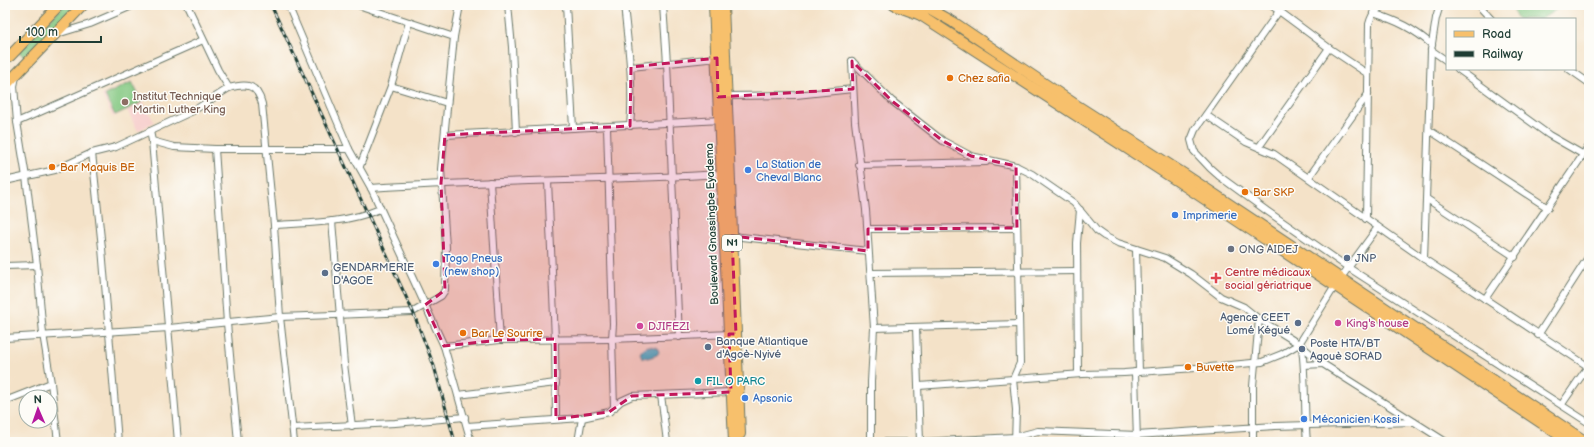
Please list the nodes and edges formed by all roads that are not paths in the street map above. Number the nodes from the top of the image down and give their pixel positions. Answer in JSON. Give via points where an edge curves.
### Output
{"nodes":[{"id":1,"x":59,"y":5,"type":"edge"},
{"id":2,"x":84,"y":5,"type":"edge"},
{"id":3,"x":134,"y":5,"type":"edge"},
{"id":4,"x":187,"y":5,"type":"edge"},
{"id":5,"x":288,"y":5,"type":"edge"},
{"id":6,"x":358,"y":5,"type":"edge"},
{"id":7,"x":460,"y":5,"type":"edge"},
{"id":8,"x":508,"y":5,"type":"edge"},
{"id":9,"x":566,"y":5,"type":"edge"},
{"id":10,"x":624,"y":5,"type":"edge"},
{"id":11,"x":663,"y":5,"type":"edge"},
{"id":12,"x":714,"y":5,"type":"edge"},
{"id":13,"x":723,"y":5,"type":"edge"},
{"id":14,"x":894,"y":5,"type":"edge"},
{"id":15,"x":904,"y":5,"type":"edge"},
{"id":16,"x":923,"y":5,"type":"edge"},
{"id":17,"x":1271,"y":5,"type":"edge"},
{"id":18,"x":1386,"y":5,"type":"edge"},
{"id":19,"x":1440,"y":5,"type":"edge"},
{"id":20,"x":1478,"y":5,"type":"edge"},
{"id":21,"x":1376,"y":7,"type":"edge"},
{"id":22,"x":930,"y":8,"type":"edge"},
{"id":23,"x":1279,"y":12,"type":"junction"},
{"id":24,"x":1373,"y":13,"type":"junction"},
{"id":25,"x":924,"y":16,"type":"junction"},
{"id":26,"x":1490,"y":18,"type":"edge"},
{"id":27,"x":409,"y":22,"type":"junction"},
{"id":28,"x":56,"y":34,"type":"junction"},
{"id":29,"x":454,"y":37,"type":"junction"},
{"id":30,"x":203,"y":40,"type":"junction"},
{"id":31,"x":1329,"y":48,"type":"junction"},
{"id":32,"x":1432,"y":48,"type":"junction"},
{"id":33,"x":7,"y":57,"type":"edge"},
{"id":34,"x":718,"y":58,"type":"junction"},
{"id":35,"x":1446,"y":60,"type":"edge"},
{"id":36,"x":667,"y":63,"type":"junction"},
{"id":37,"x":631,"y":67,"type":"junction"},
{"id":38,"x":1460,"y":70,"type":"edge"},
{"id":39,"x":1570,"y":70,"type":"edge"},
{"id":40,"x":5,"y":72,"type":"edge"},
{"id":41,"x":19,"y":72,"type":"junction"},
{"id":42,"x":1368,"y":74,"type":"junction"},
{"id":43,"x":1589,"y":83,"type":"edge"},
{"id":44,"x":5,"y":86,"type":"edge"},
{"id":45,"x":391,"y":86,"type":"junction"},
{"id":46,"x":229,"y":88,"type":"junction"},
{"id":47,"x":853,"y":89,"type":"junction"},
{"id":48,"x":1368,"y":93,"type":"junction"},
{"id":49,"x":726,"y":96,"type":"junction"},
{"id":50,"x":447,"y":103,"type":"junction"},
{"id":51,"x":1206,"y":115,"type":"junction"},
{"id":52,"x":723,"y":120,"type":"junction"},
{"id":53,"x":17,"y":122,"type":"junction"},
{"id":54,"x":669,"y":123,"type":"junction"},
{"id":55,"x":630,"y":126,"type":"junction"},
{"id":56,"x":607,"y":127,"type":"junction"},
{"id":57,"x":572,"y":128,"type":"junction"},
{"id":58,"x":1429,"y":130,"type":"junction"},
{"id":59,"x":150,"y":131,"type":"junction"},
{"id":60,"x":516,"y":132,"type":"junction"},
{"id":61,"x":445,"y":135,"type":"junction"},
{"id":62,"x":152,"y":141,"type":"junction"},
{"id":63,"x":1589,"y":146,"type":"edge"},
{"id":64,"x":1259,"y":147,"type":"junction"},
{"id":65,"x":215,"y":149,"type":"junction"},
{"id":66,"x":349,"y":149,"type":"junction"},
{"id":67,"x":267,"y":150,"type":"junction"},
{"id":68,"x":92,"y":153,"type":"junction"},
{"id":69,"x":1584,"y":155,"type":"junction"},
{"id":70,"x":998,"y":162,"type":"junction"},
{"id":71,"x":859,"y":165,"type":"junction"},
{"id":72,"x":360,"y":166,"type":"junction"},
{"id":73,"x":1016,"y":166,"type":"junction"},
{"id":74,"x":722,"y":174,"type":"junction"},
{"id":75,"x":672,"y":176,"type":"junction"},
{"id":76,"x":26,"y":177,"type":"junction"},
{"id":77,"x":1309,"y":177,"type":"junction"},
{"id":78,"x":608,"y":179,"type":"junction"},
{"id":79,"x":5,"y":181,"type":"edge"},
{"id":80,"x":548,"y":181,"type":"junction"},
{"id":81,"x":490,"y":182,"type":"junction"},
{"id":82,"x":441,"y":183,"type":"junction"},
{"id":83,"x":371,"y":188,"type":"junction"},
{"id":84,"x":1427,"y":199,"type":"junction"},
{"id":85,"x":1548,"y":208,"type":"junction"},
{"id":86,"x":380,"y":209,"type":"junction"},
{"id":87,"x":1080,"y":210,"type":"junction"},
{"id":88,"x":1366,"y":219,"type":"junction"},
{"id":89,"x":332,"y":222,"type":"junction"},
{"id":90,"x":274,"y":225,"type":"junction"},
{"id":91,"x":1017,"y":228,"type":"junction"},
{"id":92,"x":1378,"y":228,"type":"junction"},
{"id":93,"x":868,"y":229,"type":"junction"},
{"id":94,"x":732,"y":236,"type":"junction"},
{"id":95,"x":1136,"y":249,"type":"junction"},
{"id":96,"x":868,"y":251,"type":"junction"},
{"id":97,"x":1589,"y":256,"type":"edge"},
{"id":98,"x":1515,"y":257,"type":"junction"},
{"id":99,"x":1424,"y":259,"type":"junction"},
{"id":100,"x":37,"y":265,"type":"junction"},
{"id":101,"x":5,"y":266,"type":"edge"},
{"id":102,"x":1349,"y":268,"type":"junction"},
{"id":103,"x":1076,"y":271,"type":"junction"},
{"id":104,"x":1018,"y":272,"type":"junction"},
{"id":105,"x":870,"y":273,"type":"junction"},
{"id":106,"x":1338,"y":283,"type":"junction"},
{"id":107,"x":1485,"y":299,"type":"junction"},
{"id":108,"x":425,"y":305,"type":"junction"},
{"id":109,"x":339,"y":316,"type":"junction"},
{"id":110,"x":280,"y":317,"type":"junction"},
{"id":111,"x":1259,"y":319,"type":"junction"},
{"id":112,"x":227,"y":323,"type":"junction"},
{"id":113,"x":1019,"y":324,"type":"junction"},
{"id":114,"x":916,"y":327,"type":"junction"},
{"id":115,"x":169,"y":328,"type":"junction"},
{"id":116,"x":874,"y":328,"type":"junction"},
{"id":117,"x":109,"y":332,"type":"junction"},
{"id":118,"x":43,"y":334,"type":"junction"},
{"id":119,"x":732,"y":334,"type":"junction"},
{"id":120,"x":1538,"y":335,"type":"junction"},
{"id":121,"x":679,"y":337,"type":"junction"},
{"id":122,"x":5,"y":338,"type":"edge"},
{"id":123,"x":555,"y":339,"type":"junction"},
{"id":124,"x":612,"y":339,"type":"junction"},
{"id":125,"x":500,"y":340,"type":"junction"},
{"id":126,"x":444,"y":346,"type":"junction"},
{"id":127,"x":1301,"y":346,"type":"junction"},
{"id":128,"x":1255,"y":363,"type":"junction"},
{"id":129,"x":1323,"y":364,"type":"junction"},
{"id":130,"x":1304,"y":365,"type":"junction"},
{"id":131,"x":1589,"y":366,"type":"edge"},
{"id":132,"x":1137,"y":372,"type":"junction"},
{"id":133,"x":1078,"y":374,"type":"junction"},
{"id":134,"x":1013,"y":379,"type":"junction"},
{"id":135,"x":51,"y":383,"type":"junction"},
{"id":136,"x":556,"y":383,"type":"junction"},
{"id":137,"x":919,"y":386,"type":"junction"},
{"id":138,"x":731,"y":392,"type":"junction"},
{"id":139,"x":458,"y":395,"type":"junction"},
{"id":140,"x":661,"y":395,"type":"junction"},
{"id":141,"x":5,"y":401,"type":"edge"},
{"id":142,"x":1562,"y":404,"type":"junction"},
{"id":143,"x":614,"y":408,"type":"junction"},
{"id":144,"x":465,"y":417,"type":"junction"},
{"id":145,"x":582,"y":418,"type":"junction"},
{"id":146,"x":556,"y":419,"type":"junction"},
{"id":147,"x":1414,"y":422,"type":"junction"},
{"id":148,"x":1589,"y":422,"type":"edge"},
{"id":149,"x":1305,"y":425,"type":"junction"},
{"id":150,"x":352,"y":426,"type":"junction"},
{"id":151,"x":467,"y":426,"type":"junction"},
{"id":152,"x":293,"y":428,"type":"junction"},
{"id":153,"x":1252,"y":428,"type":"junction"},
{"id":154,"x":1137,"y":435,"type":"junction"},
{"id":155,"x":1015,"y":440,"type":"edge"},
{"id":156,"x":871,"y":441,"type":"edge"},
{"id":157,"x":58,"y":442,"type":"edge"},
{"id":158,"x":118,"y":442,"type":"edge"},
{"id":159,"x":178,"y":442,"type":"edge"},
{"id":160,"x":238,"y":442,"type":"edge"},
{"id":161,"x":294,"y":442,"type":"edge"},
{"id":162,"x":471,"y":442,"type":"edge"},
{"id":163,"x":578,"y":442,"type":"edge"},
{"id":164,"x":667,"y":442,"type":"edge"},
{"id":165,"x":734,"y":442,"type":"edge"},
{"id":166,"x":740,"y":442,"type":"edge"},
{"id":167,"x":845,"y":442,"type":"edge"},
{"id":168,"x":854,"y":442,"type":"edge"},
{"id":169,"x":920,"y":442,"type":"edge"},
{"id":170,"x":1137,"y":442,"type":"edge"},
{"id":171,"x":1253,"y":442,"type":"edge"},
{"id":172,"x":1307,"y":442,"type":"edge"},
{"id":173,"x":1446,"y":442,"type":"edge"},
{"id":174,"x":1570,"y":442,"type":"edge"},
{"id":175,"x":1586,"y":442,"type":"edge"}],
"edges":[{"from":1,"to":33,"type":"main road"},
{"from":2,"to":28,"type":"main road"},
{"from":3,"to":28,"type":"street","via":[[90,24]]},
{"from":4,"to":30,"type":"street"},
{"from":5,"to":66,"type":"street"},
{"from":6,"to":27,"type":"street"},
{"from":7,"to":29,"type":"street"},
{"from":8,"to":60,"type":"street"},
{"from":9,"to":57,"type":"street"},
{"from":10,"to":37,"type":"street"},
{"from":11,"to":36,"type":"street"},
{"from":12,"to":34,"type":"main road","name":"Boulevard Gnassingbe Eyadema","number":"N1"},
{"from":13,"to":49,"type":"main road","name":"Boulevard Gnassingbe Eyadema","number":"N1"},
{"from":14,"to":25,"type":"main road"},
{"from":15,"to":25,"type":"main road"},
{"from":16,"to":22,"type":"main road"},
{"from":17,"to":23,"type":"street"},
{"from":18,"to":21,"type":"street"},
{"from":19,"to":32,"type":"street"},
{"from":20,"to":26,"type":"street"},
{"from":21,"to":24,"type":"street"},
{"from":22,"to":106,"type":"main road","via":[[1184,174]]},
{"from":23,"to":31,"type":"street"},
{"from":23,"to":51,"type":"street"},
{"from":24,"to":32,"type":"street","via":[[1412,29]]},
{"from":24,"to":42,"type":"street","via":[[1369,24]]},
{"from":25,"to":106,"type":"main road"},
{"from":27,"to":29,"type":"street"},
{"from":27,"to":45,"type":"street"},
{"from":28,"to":41,"type":"main road"},
{"from":29,"to":50,"type":"street"},
{"from":30,"to":46,"type":"street"},
{"from":30,"to":53,"type":"street"},
{"from":31,"to":42,"type":"street"},
{"from":31,"to":64,"type":"street"},
{"from":32,"to":35,"type":"street"},
{"from":32,"to":58,"type":"street"},
{"from":33,"to":41,"type":"main road","via":[[15,56],[20,60],[22,65]]},
{"from":34,"to":36,"type":"street"},
{"from":34,"to":52,"type":"main road","name":"Boulevard Gnassingbe Eyadema","number":"N1"},
{"from":36,"to":37,"type":"street"},
{"from":36,"to":54,"type":"street"},
{"from":37,"to":55,"type":"street"},
{"from":38,"to":69,"type":"street","via":[[1549,135]]},
{"from":39,"to":43,"type":"street"},
{"from":40,"to":41,"type":"main road","via":[[11,75]]},
{"from":41,"to":44,"type":"main road"},
{"from":41,"to":53,"type":"street","via":[[14,86]]},
{"from":42,"to":48,"type":"street"},
{"from":45,"to":50,"type":"street"},
{"from":45,"to":72,"type":"street"},
{"from":46,"to":59,"type":"street","via":[[193,111]]},
{"from":46,"to":67,"type":"street","via":[[246,86],[255,89],[259,94]]},
{"from":47,"to":49,"type":"street"},
{"from":47,"to":70,"type":"street","via":[[852,61],[892,101],[943,142],[971,156]]},
{"from":47,"to":71,"type":"street"},
{"from":48,"to":77,"type":"street"},
{"from":48,"to":88,"type":"street"},
{"from":49,"to":52,"type":"main road","name":"Boulevard Gnassingbe Eyadema","number":"N1"},
{"from":50,"to":61,"type":"street"},
{"from":51,"to":64,"type":"street","via":[[1239,138]]},
{"from":51,"to":102,"type":"street","via":[[1191,140],[1194,151],[1202,160],[1219,176]]},
{"from":52,"to":54,"type":"street"},
{"from":52,"to":74,"type":"main road","name":"Boulevard Gnassingbe Eyadema","number":"N1"},
{"from":52,"to":94,"type":"main road","name":"Boulevard Gnassingbe Eyadema","number":"N1"},
{"from":53,"to":76,"type":"street"},
{"from":54,"to":55,"type":"street"},
{"from":54,"to":75,"type":"street"},
{"from":55,"to":56,"type":"street"},
{"from":56,"to":57,"type":"street"},
{"from":56,"to":78,"type":"street"},
{"from":57,"to":60,"type":"street"},
{"from":58,"to":84,"type":"street"},
{"from":58,"to":85,"type":"street"},
{"from":59,"to":62,"type":"street"},
{"from":59,"to":68,"type":"street","via":[[116,147]]},
{"from":60,"to":61,"type":"street"},
{"from":61,"to":82,"type":"street"},
{"from":62,"to":65,"type":"street","via":[[174,147]]},
{"from":62,"to":115,"type":"street"},
{"from":63,"to":69,"type":"street"},
{"from":64,"to":77,"type":"street"},
{"from":65,"to":67,"type":"street"},
{"from":65,"to":112,"type":"street"},
{"from":66,"to":67,"type":"street"},
{"from":66,"to":72,"type":"street"},
{"from":67,"to":90,"type":"street"},
{"from":68,"to":76,"type":"street","via":[[55,170]]},
{"from":68,"to":117,"type":"street"},
{"from":69,"to":85,"type":"street"},
{"from":70,"to":71,"type":"street"},
{"from":70,"to":73,"type":"street"},
{"from":71,"to":93,"type":"street"},
{"from":72,"to":83,"type":"street"},
{"from":73,"to":87,"type":"street","via":[[1063,195]]},
{"from":73,"to":91,"type":"street"},
{"from":74,"to":75,"type":"street"},
{"from":74,"to":119,"type":"main road","name":"Boulevard Gnassingbe Eyadema","number":"N1"},
{"from":75,"to":78,"type":"street"},
{"from":75,"to":121,"type":"street"},
{"from":76,"to":79,"type":"street"},
{"from":76,"to":100,"type":"street"},
{"from":77,"to":88,"type":"street"},
{"from":78,"to":80,"type":"street"},
{"from":78,"to":124,"type":"street"},
{"from":80,"to":81,"type":"street"},
{"from":80,"to":123,"type":"street"},
{"from":81,"to":82,"type":"street"},
{"from":81,"to":125,"type":"street"},
{"from":82,"to":83,"type":"street"},
{"from":82,"to":108,"type":"street","via":[[446,247],[445,290]]},
{"from":83,"to":86,"type":"street"},
{"from":84,"to":98,"type":"street"},
{"from":84,"to":99,"type":"street"},
{"from":85,"to":98,"type":"street"},
{"from":86,"to":89,"type":"street"},
{"from":86,"to":108,"type":"street"},
{"from":87,"to":95,"type":"street","via":[[1104,236]]},
{"from":87,"to":103,"type":"street"},
{"from":88,"to":92,"type":"street"},
{"from":89,"to":90,"type":"street"},
{"from":89,"to":109,"type":"street"},
{"from":90,"to":110,"type":"street"},
{"from":91,"to":93,"type":"street"},
{"from":91,"to":104,"type":"street"},
{"from":92,"to":99,"type":"street"},
{"from":92,"to":102,"type":"street"},
{"from":93,"to":96,"type":"street"},
{"from":94,"to":96,"type":"street"},
{"from":94,"to":119,"type":"main road","name":"Boulevard Gnassingbe Eyadema","number":"N1"},
{"from":95,"to":111,"type":"street","via":[[1165,258],[1221,298],[1244,307]]},
{"from":95,"to":132,"type":"street"},
{"from":96,"to":105,"type":"street"},
{"from":97,"to":120,"type":"street"},
{"from":98,"to":107,"type":"street"},
{"from":99,"to":107,"type":"street"},
{"from":100,"to":101,"type":"street"},
{"from":100,"to":118,"type":"street"},
{"from":102,"to":106,"type":"street"},
{"from":102,"to":142,"type":"street"},
{"from":103,"to":104,"type":"street"},
{"from":103,"to":133,"type":"street"},
{"from":104,"to":105,"type":"street"},
{"from":104,"to":113,"type":"street"},
{"from":105,"to":116,"type":"street"},
{"from":106,"to":127,"type":"street"},
{"from":106,"to":174,"type":"main road"},
{"from":106,"to":175,"type":"main road"},
{"from":107,"to":120,"type":"street"},
{"from":108,"to":109,"type":"street","via":[[413,312]]},
{"from":108,"to":126,"type":"street"},
{"from":109,"to":110,"type":"street"},
{"from":109,"to":150,"type":"street"},
{"from":110,"to":112,"type":"street"},
{"from":110,"to":152,"type":"street"},
{"from":111,"to":127,"type":"street"},
{"from":111,"to":128,"type":"street"},
{"from":112,"to":115,"type":"street"},
{"from":112,"to":160,"type":"street"},
{"from":113,"to":114,"type":"street"},
{"from":113,"to":134,"type":"street","via":[[1020,363]]},
{"from":114,"to":116,"type":"street"},
{"from":114,"to":137,"type":"street"},
{"from":115,"to":117,"type":"street"},
{"from":115,"to":159,"type":"street"},
{"from":116,"to":156,"type":"street"},
{"from":117,"to":118,"type":"street"},
{"from":117,"to":158,"type":"street"},
{"from":118,"to":122,"type":"street"},
{"from":118,"to":135,"type":"street"},
{"from":119,"to":121,"type":"street"},
{"from":119,"to":138,"type":"main road","name":"Boulevard Gnassingbe Eyadema","number":"N1"},
{"from":119,"to":166,"type":"main road","name":"Boulevard Gnassingbe Eyadema","number":"N1"},
{"from":120,"to":131,"type":"street"},
{"from":121,"to":124,"type":"street"},
{"from":123,"to":124,"type":"street"},
{"from":123,"to":125,"type":"street"},
{"from":123,"to":136,"type":"street"},
{"from":124,"to":143,"type":"street"},
{"from":125,"to":126,"type":"street"},
{"from":126,"to":139,"type":"street"},
{"from":127,"to":128,"type":"street"},
{"from":127,"to":129,"type":"street"},
{"from":127,"to":130,"type":"street"},
{"from":128,"to":132,"type":"street"},
{"from":128,"to":153,"type":"street"},
{"from":129,"to":130,"type":"street"},
{"from":129,"to":147,"type":"street"},
{"from":130,"to":149,"type":"street"},
{"from":131,"to":142,"type":"street"},
{"from":132,"to":133,"type":"street"},
{"from":132,"to":154,"type":"street"},
{"from":133,"to":134,"type":"street"},
{"from":134,"to":137,"type":"street"},
{"from":134,"to":155,"type":"street"},
{"from":135,"to":141,"type":"street"},
{"from":135,"to":157,"type":"street"},
{"from":136,"to":139,"type":"street"},
{"from":136,"to":146,"type":"street"},
{"from":137,"to":169,"type":"street"},
{"from":138,"to":140,"type":"street"},
{"from":138,"to":165,"type":"main road","name":"Boulevard Gnassingbe Eyadema","number":"N1"},
{"from":139,"to":144,"type":"street"},
{"from":140,"to":143,"type":"street","via":[[626,397]]},
{"from":140,"to":164,"type":"street"},
{"from":142,"to":148,"type":"street"},
{"from":143,"to":145,"type":"street","via":[[609,412]]},
{"from":144,"to":150,"type":"street"},
{"from":144,"to":151,"type":"street"},
{"from":145,"to":146,"type":"street"},
{"from":145,"to":163,"type":"street"},
{"from":146,"to":151,"type":"street"},
{"from":147,"to":149,"type":"street"},
{"from":147,"to":173,"type":"street"},
{"from":149,"to":153,"type":"street"},
{"from":149,"to":172,"type":"street"},
{"from":150,"to":152,"type":"street"},
{"from":151,"to":162,"type":"street"},
{"from":152,"to":161,"type":"street"},
{"from":153,"to":154,"type":"street"},
{"from":153,"to":171,"type":"street"},
{"from":154,"to":155,"type":"street","via":[[1038,431]]},
{"from":154,"to":170,"type":"street"},
{"from":155,"to":169,"type":"street"},
{"from":156,"to":168,"type":"street"},
{"from":156,"to":169,"type":"street"},
{"from":167,"to":168,"type":"street"}]}
